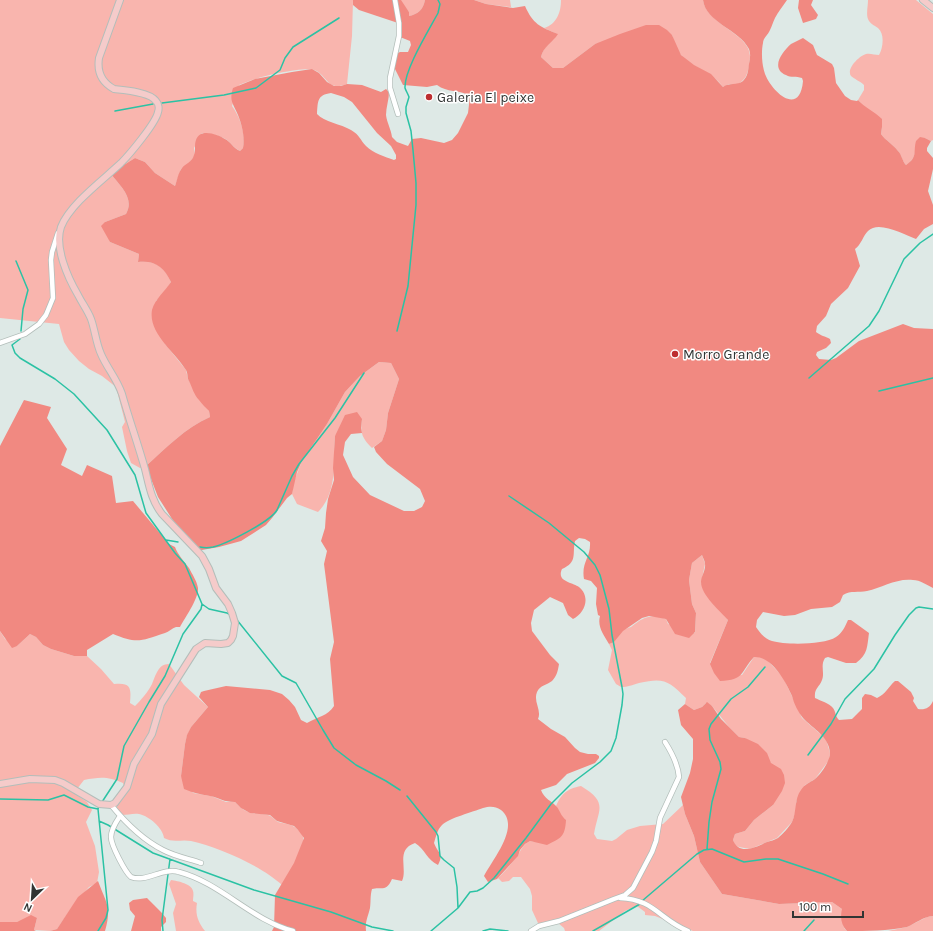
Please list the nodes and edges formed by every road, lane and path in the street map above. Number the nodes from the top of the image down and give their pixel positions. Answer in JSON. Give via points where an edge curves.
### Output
{"nodes":[{"id":1,"x":120,"y":0,"type":"edge"},
{"id":2,"x":395,"y":0,"type":"edge"},
{"id":3,"x":923,"y":0,"type":"edge"},
{"id":4,"x":933,"y":8,"type":"edge"},
{"id":5,"x":398,"y":114,"type":"dead end"},
{"id":6,"x":62,"y":226,"type":"junction"},
{"id":7,"x":0,"y":343,"type":"edge"},
{"id":8,"x":666,"y":742,"type":"dead end"},
{"id":9,"x":0,"y":784,"type":"edge"},
{"id":10,"x":111,"y":805,"type":"junction"},
{"id":11,"x":120,"y":816,"type":"junction"},
{"id":12,"x":201,"y":863,"type":"dead end"},
{"id":13,"x":618,"y":897,"type":"junction"},
{"id":14,"x":293,"y":931,"type":"edge"},
{"id":15,"x":530,"y":931,"type":"edge"},
{"id":16,"x":688,"y":931,"type":"edge"}],
"edges":[{"from":1,"to":6,"type":"street","via":[[99,58],[100,74],[108,86],[151,96],[159,107],[158,113],[126,157],[84,197]]},
{"from":2,"to":5,"type":"street","via":[[399,36],[390,88]]},
{"from":3,"to":4,"type":"street"},
{"from":6,"to":7,"type":"street","via":[[52,252],[50,267],[53,298],[46,315],[25,334]]},
{"from":6,"to":10,"type":"street","via":[[62,258],[73,286],[91,319],[100,352],[119,385],[152,498],[162,514],[202,556],[216,588],[231,608],[234,623],[233,636],[228,643],[205,643],[194,653],[161,704],[152,734],[134,764],[127,786]]},
{"from":8,"to":13,"type":"street","via":[[674,756],[679,777],[660,818],[656,841],[639,877],[633,888]]},
{"from":9,"to":10,"type":"street","via":[[30,779],[55,780],[99,804]]},
{"from":10,"to":11,"type":"street"},
{"from":11,"to":12,"type":"street","via":[[143,837],[163,850]]},
{"from":11,"to":14,"type":"street","via":[[114,825],[112,839],[124,869],[131,877],[178,871],[226,894],[272,924]]},
{"from":13,"to":15,"type":"street"},
{"from":13,"to":16,"type":"street","via":[[632,898],[647,904],[676,926]]}]}
